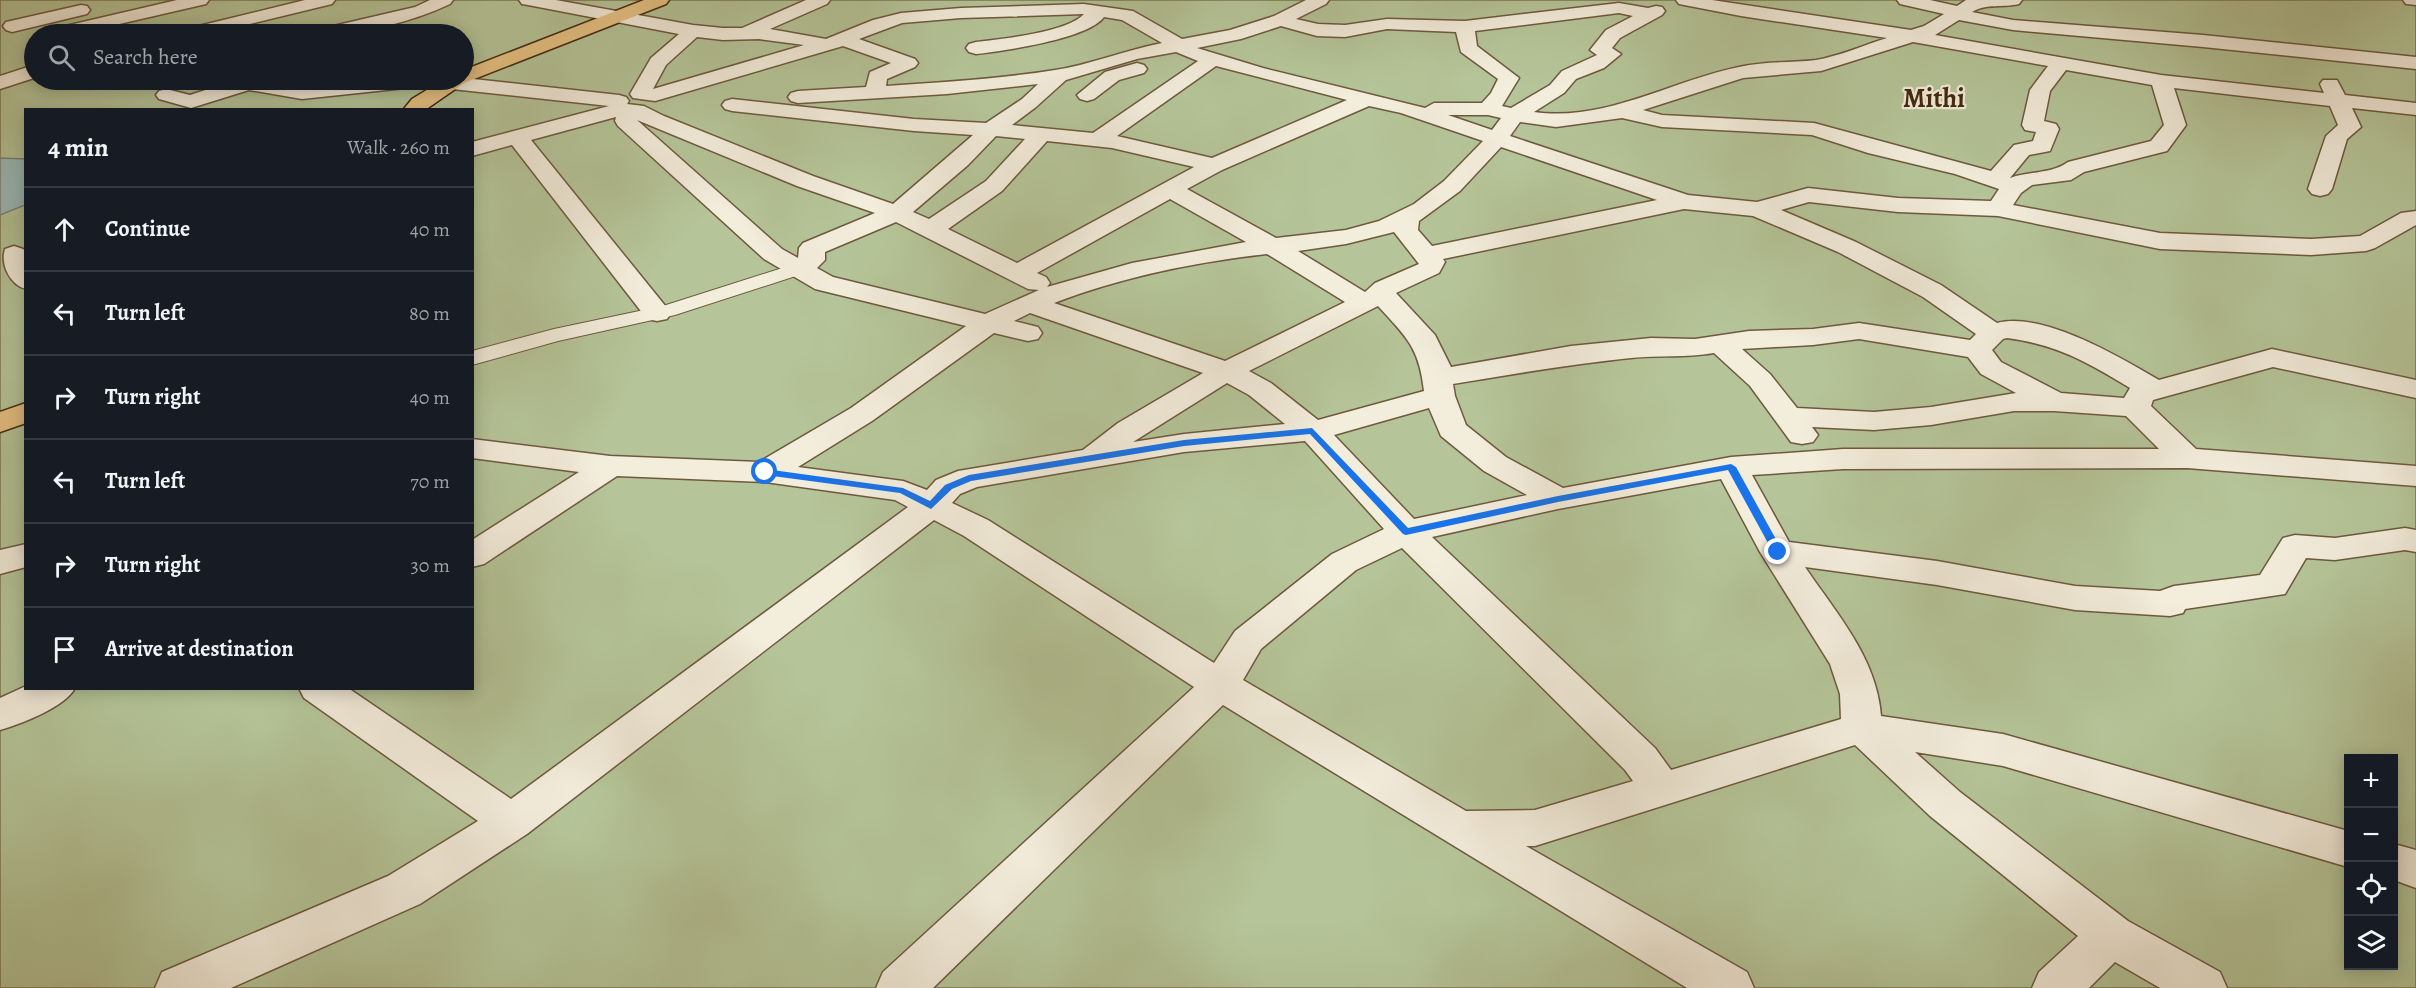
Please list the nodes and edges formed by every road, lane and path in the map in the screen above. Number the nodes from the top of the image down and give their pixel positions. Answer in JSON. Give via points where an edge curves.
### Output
{"nodes":[{"id":1,"x":125,"y":0,"type":"edge"},
{"id":2,"x":200,"y":0,"type":"edge"},
{"id":3,"x":326,"y":0,"type":"edge"},
{"id":4,"x":406,"y":0,"type":"edge"},
{"id":5,"x":444,"y":0,"type":"edge"},
{"id":6,"x":528,"y":0,"type":"edge"},
{"id":7,"x":660,"y":0,"type":"edge"},
{"id":8,"x":821,"y":0,"type":"edge"},
{"id":9,"x":1320,"y":0,"type":"edge"},
{"id":10,"x":1676,"y":0,"type":"edge"},
{"id":11,"x":1685,"y":0,"type":"edge"},
{"id":12,"x":1906,"y":0,"type":"edge"},
{"id":13,"x":2017,"y":2,"type":"edge"},
{"id":14,"x":966,"y":6,"type":"edge"},
{"id":15,"x":1523,"y":7,"type":"edge"},
{"id":16,"x":1042,"y":8,"type":"edge"},
{"id":17,"x":1127,"y":8,"type":"edge"},
{"id":18,"x":2053,"y":11,"type":"dead end"},
{"id":19,"x":1105,"y":12,"type":"junction"},
{"id":20,"x":1958,"y":13,"type":"junction"},
{"id":21,"x":1650,"y":14,"type":"junction"},
{"id":22,"x":616,"y":17,"type":"junction"},
{"id":23,"x":423,"y":20,"type":"junction"},
{"id":24,"x":1280,"y":20,"type":"junction"},
{"id":25,"x":24,"y":24,"type":"edge"},
{"id":26,"x":25,"y":24,"type":"edge"},
{"id":27,"x":98,"y":24,"type":"edge"},
{"id":28,"x":229,"y":24,"type":"edge"},
{"id":29,"x":394,"y":24,"type":"edge"},
{"id":30,"x":1464,"y":27,"type":"junction"},
{"id":31,"x":4,"y":29,"type":"edge"},
{"id":32,"x":2076,"y":30,"type":"junction"},
{"id":33,"x":693,"y":31,"type":"junction"},
{"id":34,"x":2113,"y":32,"type":"junction"},
{"id":35,"x":747,"y":33,"type":"junction"},
{"id":36,"x":936,"y":34,"type":"dead end"},
{"id":37,"x":1049,"y":35,"type":"junction"},
{"id":38,"x":1911,"y":36,"type":"junction"},
{"id":39,"x":24,"y":39,"type":"edge"},
{"id":40,"x":905,"y":40,"type":"dead end"},
{"id":41,"x":836,"y":41,"type":"junction"},
{"id":42,"x":872,"y":48,"type":"junction"},
{"id":43,"x":976,"y":48,"type":"dead end"},
{"id":44,"x":1185,"y":49,"type":"junction"},
{"id":45,"x":2318,"y":52,"type":"junction"},
{"id":46,"x":1213,"y":59,"type":"junction"},
{"id":47,"x":2131,"y":62,"type":"junction"},
{"id":48,"x":2061,"y":63,"type":"junction"},
{"id":49,"x":2416,"y":63,"type":"edge"},
{"id":50,"x":474,"y":72,"type":"edge"},
{"id":51,"x":24,"y":75,"type":"edge"},
{"id":52,"x":1059,"y":76,"type":"junction"},
{"id":53,"x":474,"y":81,"type":"edge"},
{"id":54,"x":2161,"y":81,"type":"junction"},
{"id":55,"x":1562,"y":82,"type":"junction"},
{"id":56,"x":0,"y":84,"type":"edge"},
{"id":57,"x":1583,"y":89,"type":"dead end"},
{"id":58,"x":221,"y":90,"type":"edge"},
{"id":59,"x":280,"y":90,"type":"edge"},
{"id":60,"x":330,"y":90,"type":"edge"},
{"id":61,"x":441,"y":90,"type":"edge"},
{"id":62,"x":875,"y":92,"type":"junction"},
{"id":63,"x":166,"y":95,"type":"dead end"},
{"id":64,"x":1087,"y":95,"type":"dead end"},
{"id":65,"x":202,"y":98,"type":"junction"},
{"id":66,"x":1366,"y":99,"type":"junction"},
{"id":67,"x":2336,"y":100,"type":"junction"},
{"id":68,"x":637,"y":103,"type":"junction"},
{"id":69,"x":716,"y":103,"type":"junction"},
{"id":70,"x":1619,"y":104,"type":"junction"},
{"id":71,"x":229,"y":108,"type":"edge"},
{"id":72,"x":416,"y":108,"type":"edge"},
{"id":73,"x":1408,"y":109,"type":"junction"},
{"id":74,"x":1488,"y":109,"type":"junction"},
{"id":75,"x":2416,"y":109,"type":"edge"},
{"id":76,"x":1514,"y":115,"type":"junction"},
{"id":77,"x":990,"y":130,"type":"junction"},
{"id":78,"x":1042,"y":134,"type":"junction"},
{"id":79,"x":518,"y":138,"type":"junction"},
{"id":80,"x":1497,"y":139,"type":"junction"},
{"id":81,"x":1097,"y":140,"type":"junction"},
{"id":82,"x":474,"y":149,"type":"edge"},
{"id":83,"x":1214,"y":165,"type":"junction"},
{"id":84,"x":2006,"y":184,"type":"junction"},
{"id":85,"x":1169,"y":189,"type":"junction"},
{"id":86,"x":2320,"y":189,"type":"dead end"},
{"id":87,"x":1685,"y":202,"type":"junction"},
{"id":88,"x":1758,"y":209,"type":"junction"},
{"id":89,"x":1998,"y":209,"type":"junction"},
{"id":90,"x":897,"y":213,"type":"junction"},
{"id":91,"x":1407,"y":218,"type":"junction"},
{"id":92,"x":2416,"y":218,"type":"edge"},
{"id":93,"x":930,"y":230,"type":"junction"},
{"id":94,"x":1272,"y":246,"type":"junction"},
{"id":95,"x":13,"y":252,"type":"edge"},
{"id":96,"x":1426,"y":255,"type":"junction"},
{"id":97,"x":799,"y":269,"type":"junction"},
{"id":98,"x":24,"y":278,"type":"edge"},
{"id":99,"x":1373,"y":298,"type":"junction"},
{"id":100,"x":1033,"y":301,"type":"junction"},
{"id":101,"x":657,"y":313,"type":"junction"},
{"id":102,"x":989,"y":324,"type":"junction"},
{"id":103,"x":1985,"y":341,"type":"junction"},
{"id":104,"x":1720,"y":344,"type":"junction"},
{"id":105,"x":474,"y":357,"type":"edge"},
{"id":106,"x":1226,"y":370,"type":"junction"},
{"id":107,"x":1439,"y":387,"type":"junction"},
{"id":108,"x":2416,"y":389,"type":"edge"},
{"id":109,"x":2144,"y":399,"type":"junction"},
{"id":110,"x":2054,"y":402,"type":"junction"},
{"id":111,"x":24,"y":413,"type":"edge"},
{"id":112,"x":1789,"y":417,"type":"junction"},
{"id":113,"x":0,"y":423,"type":"edge"},
{"id":114,"x":1312,"y":431,"type":"junction"},
{"id":115,"x":474,"y":448,"type":"edge"},
{"id":116,"x":1092,"y":458,"type":"junction"},
{"id":117,"x":2187,"y":458,"type":"junction"},
{"id":118,"x":1822,"y":460,"type":"junction"},
{"id":119,"x":610,"y":466,"type":"junction"},
{"id":120,"x":1731,"y":467,"type":"junction"},
{"id":121,"x":765,"y":472,"type":"junction"},
{"id":122,"x":2416,"y":476,"type":"edge"},
{"id":123,"x":1558,"y":499,"type":"junction"},
{"id":124,"x":931,"y":506,"type":"junction"},
{"id":125,"x":1406,"y":532,"type":"junction"},
{"id":126,"x":2416,"y":541,"type":"edge"},
{"id":127,"x":1778,"y":552,"type":"junction"},
{"id":128,"x":474,"y":555,"type":"edge"},
{"id":129,"x":24,"y":556,"type":"edge"},
{"id":130,"x":0,"y":562,"type":"edge"},
{"id":131,"x":1220,"y":685,"type":"junction"},
{"id":132,"x":52,"y":690,"type":"edge"},
{"id":133,"x":321,"y":690,"type":"edge"},
{"id":134,"x":0,"y":715,"type":"edge"},
{"id":135,"x":1862,"y":728,"type":"junction"},
{"id":136,"x":1661,"y":789,"type":"junction"},
{"id":137,"x":512,"y":822,"type":"junction"},
{"id":138,"x":1460,"y":829,"type":"junction"},
{"id":139,"x":2344,"y":848,"type":"edge"},
{"id":140,"x":2398,"y":863,"type":"edge"},
{"id":141,"x":2416,"y":869,"type":"edge"},
{"id":142,"x":2111,"y":935,"type":"junction"},
{"id":143,"x":179,"y":988,"type":"edge"},
{"id":144,"x":900,"y":988,"type":"edge"},
{"id":145,"x":1730,"y":988,"type":"edge"},
{"id":146,"x":2056,"y":988,"type":"edge"},
{"id":147,"x":2204,"y":988,"type":"edge"}],
"edges":[{"from":1,"to":26,"type":"street"},
{"from":2,"to":27,"type":"street"},
{"from":3,"to":28,"type":"street"},
{"from":4,"to":23,"type":"street","via":[[415,4]]},
{"from":5,"to":23,"type":"street"},
{"from":6,"to":22,"type":"street"},
{"from":7,"to":22,"type":"main road"},
{"from":8,"to":35,"type":"street"},
{"from":9,"to":24,"type":"street"},
{"from":10,"to":21,"type":"street"},
{"from":11,"to":38,"type":"street","via":[[1741,12]]},
{"from":12,"to":20,"type":"street"},
{"from":13,"to":20,"type":"street","via":[[1977,2]]},
{"from":14,"to":16,"type":"street"},
{"from":14,"to":41,"type":"street","via":[[901,18]]},
{"from":15,"to":21,"type":"street","via":[[1619,8]]},
{"from":15,"to":30,"type":"street"},
{"from":16,"to":19,"type":"street"},
{"from":16,"to":36,"type":"street"},
{"from":16,"to":37,"type":"street","via":[[1041,18]]},
{"from":17,"to":19,"type":"street"},
{"from":17,"to":44,"type":"street"},
{"from":18,"to":32,"type":"street","via":[[2063,14],[2067,24]]},
{"from":19,"to":37,"type":"street"},
{"from":20,"to":32,"type":"street","via":[[2013,25]]},
{"from":20,"to":38,"type":"street","via":[[1931,30]]},
{"from":21,"to":55,"type":"street","via":[[1613,34],[1600,50],[1611,54]]},
{"from":22,"to":33,"type":"street"},
{"from":22,"to":50,"type":"main road"},
{"from":23,"to":29,"type":"street"},
{"from":24,"to":30,"type":"street","via":[[1317,30],[1345,31],[1387,24]]},
{"from":24,"to":44,"type":"street"},
{"from":25,"to":31,"type":"street"},
{"from":30,"to":74,"type":"street","via":[[1468,48],[1509,78]]},
{"from":31,"to":39,"type":"street","via":[[18,40]]},
{"from":32,"to":34,"type":"street"},
{"from":33,"to":35,"type":"street"},
{"from":33,"to":68,"type":"street","via":[[657,62]]},
{"from":34,"to":45,"type":"street"},
{"from":34,"to":47,"type":"street"},
{"from":35,"to":41,"type":"street"},
{"from":37,"to":43,"type":"street","via":[[1029,42]]},
{"from":38,"to":48,"type":"street"},
{"from":38,"to":70,"type":"street","via":[[1821,65],[1741,72]]},
{"from":40,"to":42,"type":"street"},
{"from":41,"to":42,"type":"street"},
{"from":41,"to":68,"type":"street"},
{"from":42,"to":62,"type":"street","via":[[908,63],[877,76]]},
{"from":44,"to":46,"type":"street"},
{"from":44,"to":52,"type":"street","via":[[1098,62]]},
{"from":44,"to":64,"type":"street","via":[[1112,76]]},
{"from":45,"to":49,"type":"street"},
{"from":45,"to":67,"type":"street"},
{"from":46,"to":66,"type":"street"},
{"from":46,"to":81,"type":"street"},
{"from":47,"to":48,"type":"street"},
{"from":47,"to":54,"type":"street"},
{"from":48,"to":84,"type":"street","via":[[2040,90],[2033,125],[2048,129],[2042,146],[2022,150]]},
{"from":51,"to":56,"type":"street"},
{"from":52,"to":62,"type":"street"},
{"from":52,"to":77,"type":"street"},
{"from":53,"to":68,"type":"street"},
{"from":54,"to":67,"type":"street"},
{"from":54,"to":84,"type":"street","via":[[2175,125],[2159,146],[2076,166],[2068,175]]},
{"from":55,"to":57,"type":"street"},
{"from":55,"to":76,"type":"street"},
{"from":58,"to":65,"type":"street"},
{"from":59,"to":60,"type":"street"},
{"from":61,"to":72,"type":"main road"},
{"from":62,"to":69,"type":"street"},
{"from":63,"to":65,"type":"street","via":[[191,102]]},
{"from":65,"to":71,"type":"street"},
{"from":66,"to":73,"type":"street"},
{"from":66,"to":83,"type":"street"},
{"from":67,"to":75,"type":"street"},
{"from":67,"to":86,"type":"street","via":[[2350,127],[2337,136]]},
{"from":68,"to":69,"type":"street"},
{"from":68,"to":79,"type":"street"},
{"from":68,"to":90,"type":"street","via":[[656,121]]},
{"from":68,"to":97,"type":"street","via":[[627,121],[773,254]]},
{"from":69,"to":77,"type":"street"},
{"from":70,"to":76,"type":"street","via":[[1556,121]]},
{"from":70,"to":84,"type":"street","via":[[1662,121],[1814,129]]},
{"from":73,"to":74,"type":"street"},
{"from":73,"to":80,"type":"street"},
{"from":74,"to":76,"type":"street"},
{"from":76,"to":80,"type":"street"},
{"from":77,"to":78,"type":"street"},
{"from":77,"to":90,"type":"street"},
{"from":78,"to":81,"type":"street"},
{"from":78,"to":93,"type":"street","via":[[994,186]]},
{"from":79,"to":82,"type":"street"},
{"from":79,"to":101,"type":"street"},
{"from":80,"to":87,"type":"street"},
{"from":80,"to":91,"type":"street","via":[[1448,190]]},
{"from":81,"to":83,"type":"street"},
{"from":83,"to":85,"type":"street"},
{"from":84,"to":89,"type":"street"},
{"from":85,"to":94,"type":"street"},
{"from":85,"to":100,"type":"street"},
{"from":87,"to":88,"type":"street"},
{"from":87,"to":96,"type":"street"},
{"from":88,"to":89,"type":"street","via":[[1808,195],[1898,205]]},
{"from":88,"to":103,"type":"street","via":[[1848,247],[1932,291]]},
{"from":89,"to":92,"type":"street","via":[[2160,241],[2311,247],[2366,243]]},
{"from":90,"to":93,"type":"street"},
{"from":90,"to":97,"type":"street","via":[[812,248],[812,260]]},
{"from":91,"to":94,"type":"street","via":[[1364,232]]},
{"from":91,"to":96,"type":"street","via":[[1405,231]]},
{"from":93,"to":100,"type":"street"},
{"from":94,"to":99,"type":"street"},
{"from":94,"to":100,"type":"street","via":[[1156,264]]},
{"from":95,"to":98,"type":"street","via":[[14,266]]},
{"from":96,"to":99,"type":"street","via":[[1432,262],[1430,268]]},
{"from":97,"to":101,"type":"street"},
{"from":97,"to":102,"type":"street","via":[[824,283]]},
{"from":99,"to":106,"type":"street"},
{"from":99,"to":107,"type":"street","via":[[1425,341],[1436,365]]},
{"from":100,"to":102,"type":"street"},
{"from":100,"to":106,"type":"street"},
{"from":101,"to":105,"type":"street"},
{"from":102,"to":121,"type":"street","via":[[879,402]]},
{"from":103,"to":104,"type":"street","via":[[1859,331]]},
{"from":103,"to":109,"type":"street","via":[[2006,329],[2040,333],[2090,351]]},
{"from":103,"to":110,"type":"street","via":[[1991,368]]},
{"from":104,"to":107,"type":"street","via":[[1570,355]]},
{"from":104,"to":112,"type":"street","via":[[1760,380]]},
{"from":106,"to":114,"type":"street","via":[[1260,389]]},
{"from":106,"to":116,"type":"street","via":[[1125,432]]},
{"from":107,"to":114,"type":"street"},
{"from":107,"to":123,"type":"street","via":[[1452,429],[1494,464]]},
{"from":108,"to":109,"type":"street","via":[[2272,358]]},
{"from":109,"to":110,"type":"street"},
{"from":109,"to":117,"type":"street"},
{"from":110,"to":112,"type":"street","via":[[2014,402],[1874,421]]},
{"from":111,"to":113,"type":"main road"},
{"from":112,"to":118,"type":"street"},
{"from":114,"to":116,"type":"street","via":[[1184,443]]},
{"from":114,"to":125,"type":"street"},
{"from":115,"to":119,"type":"street"},
{"from":116,"to":124,"type":"street","via":[[969,478],[948,487]]},
{"from":117,"to":118,"type":"street"},
{"from":117,"to":122,"type":"street"},
{"from":118,"to":120,"type":"street"},
{"from":119,"to":121,"type":"street"},
{"from":119,"to":128,"type":"street"},
{"from":120,"to":123,"type":"street"},
{"from":120,"to":127,"type":"street"},
{"from":121,"to":124,"type":"street","via":[[903,491]]},
{"from":123,"to":125,"type":"street"},
{"from":124,"to":131,"type":"street","via":[[976,528]]},
{"from":124,"to":137,"type":"street"},
{"from":125,"to":131,"type":"street","via":[[1344,562],[1248,640]]},
{"from":125,"to":136,"type":"street","via":[[1640,759]]},
{"from":126,"to":127,"type":"street","via":[[2405,539],[2335,549],[2295,546],[2272,586],[2175,598],[2170,604],[2075,598],[1936,573]]},
{"from":127,"to":135,"type":"street","via":[[1849,662],[1860,694]]},
{"from":129,"to":130,"type":"street"},
{"from":131,"to":138,"type":"street"},
{"from":131,"to":144,"type":"street"},
{"from":132,"to":134,"type":"street"},
{"from":133,"to":137,"type":"street"},
{"from":135,"to":136,"type":"street"},
{"from":135,"to":139,"type":"street","via":[[2003,750]]},
{"from":135,"to":142,"type":"street","via":[[1945,804]]},
{"from":136,"to":138,"type":"street","via":[[1535,828]]},
{"from":137,"to":143,"type":"street","via":[[404,890]]},
{"from":138,"to":145,"type":"street"},
{"from":140,"to":141,"type":"street"},
{"from":142,"to":146,"type":"street"},
{"from":142,"to":147,"type":"street"}]}
